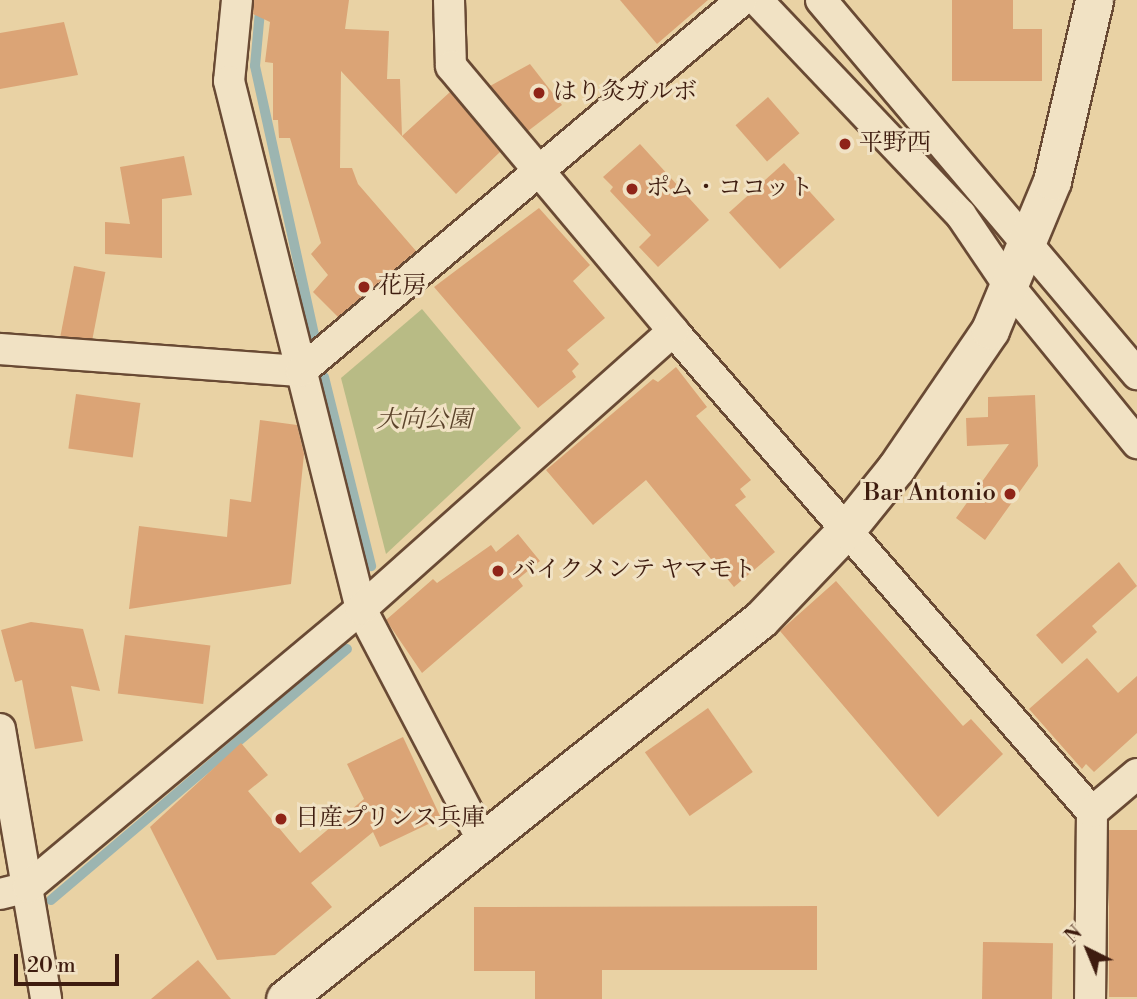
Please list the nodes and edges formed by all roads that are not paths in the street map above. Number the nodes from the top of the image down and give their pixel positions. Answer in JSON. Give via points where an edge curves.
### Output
{"nodes":[{"id":1,"x":237,"y":0,"type":"edge"},
{"id":2,"x":449,"y":0,"type":"edge"},
{"id":3,"x":742,"y":0,"type":"edge"},
{"id":4,"x":757,"y":0,"type":"edge"},
{"id":5,"x":821,"y":0,"type":"edge"},
{"id":6,"x":1094,"y":0,"type":"edge"},
{"id":7,"x":542,"y":171,"type":"junction"},
{"id":8,"x":1027,"y":243,"type":"junction"},
{"id":9,"x":1009,"y":286,"type":"junction"},
{"id":10,"x":673,"y":331,"type":"junction"},
{"id":11,"x":0,"y":349,"type":"edge"},
{"id":12,"x":301,"y":371,"type":"junction"},
{"id":13,"x":1137,"y":374,"type":"edge"},
{"id":14,"x":1137,"y":443,"type":"edge"},
{"id":15,"x":846,"y":530,"type":"junction"},
{"id":16,"x":361,"y":609,"type":"junction"},
{"id":17,"x":0,"y":729,"type":"edge"},
{"id":18,"x":1137,"y":774,"type":"edge"},
{"id":19,"x":1092,"y":812,"type":"junction"},
{"id":20,"x":483,"y":841,"type":"junction"},
{"id":21,"x":14,"y":890,"type":"edge"},
{"id":22,"x":46,"y":999,"type":"edge"},
{"id":23,"x":285,"y":999,"type":"edge"},
{"id":24,"x":1090,"y":999,"type":"edge"}],
"edges":[{"from":1,"to":12,"type":"street","via":[[229,81]]},
{"from":2,"to":7,"type":"street","via":[[451,66]]},
{"from":3,"to":7,"type":"street"},
{"from":4,"to":9,"type":"street","via":[[961,215]]},
{"from":5,"to":8,"type":"street"},
{"from":6,"to":8,"type":"street","via":[[1063,139]]},
{"from":7,"to":10,"type":"street"},
{"from":7,"to":12,"type":"street"},
{"from":8,"to":9,"type":"street"},
{"from":8,"to":13,"type":"street"},
{"from":9,"to":14,"type":"street"},
{"from":9,"to":15,"type":"street","via":[[968,366]]},
{"from":10,"to":15,"type":"street"},
{"from":10,"to":16,"type":"street"},
{"from":11,"to":12,"type":"street"},
{"from":12,"to":16,"type":"street"},
{"from":15,"to":19,"type":"street"},
{"from":15,"to":20,"type":"street","via":[[761,619]]},
{"from":16,"to":20,"type":"street"},
{"from":16,"to":21,"type":"street"},
{"from":17,"to":21,"type":"street"},
{"from":18,"to":19,"type":"street"},
{"from":19,"to":24,"type":"street"},
{"from":20,"to":23,"type":"street"},
{"from":21,"to":22,"type":"street"}]}
